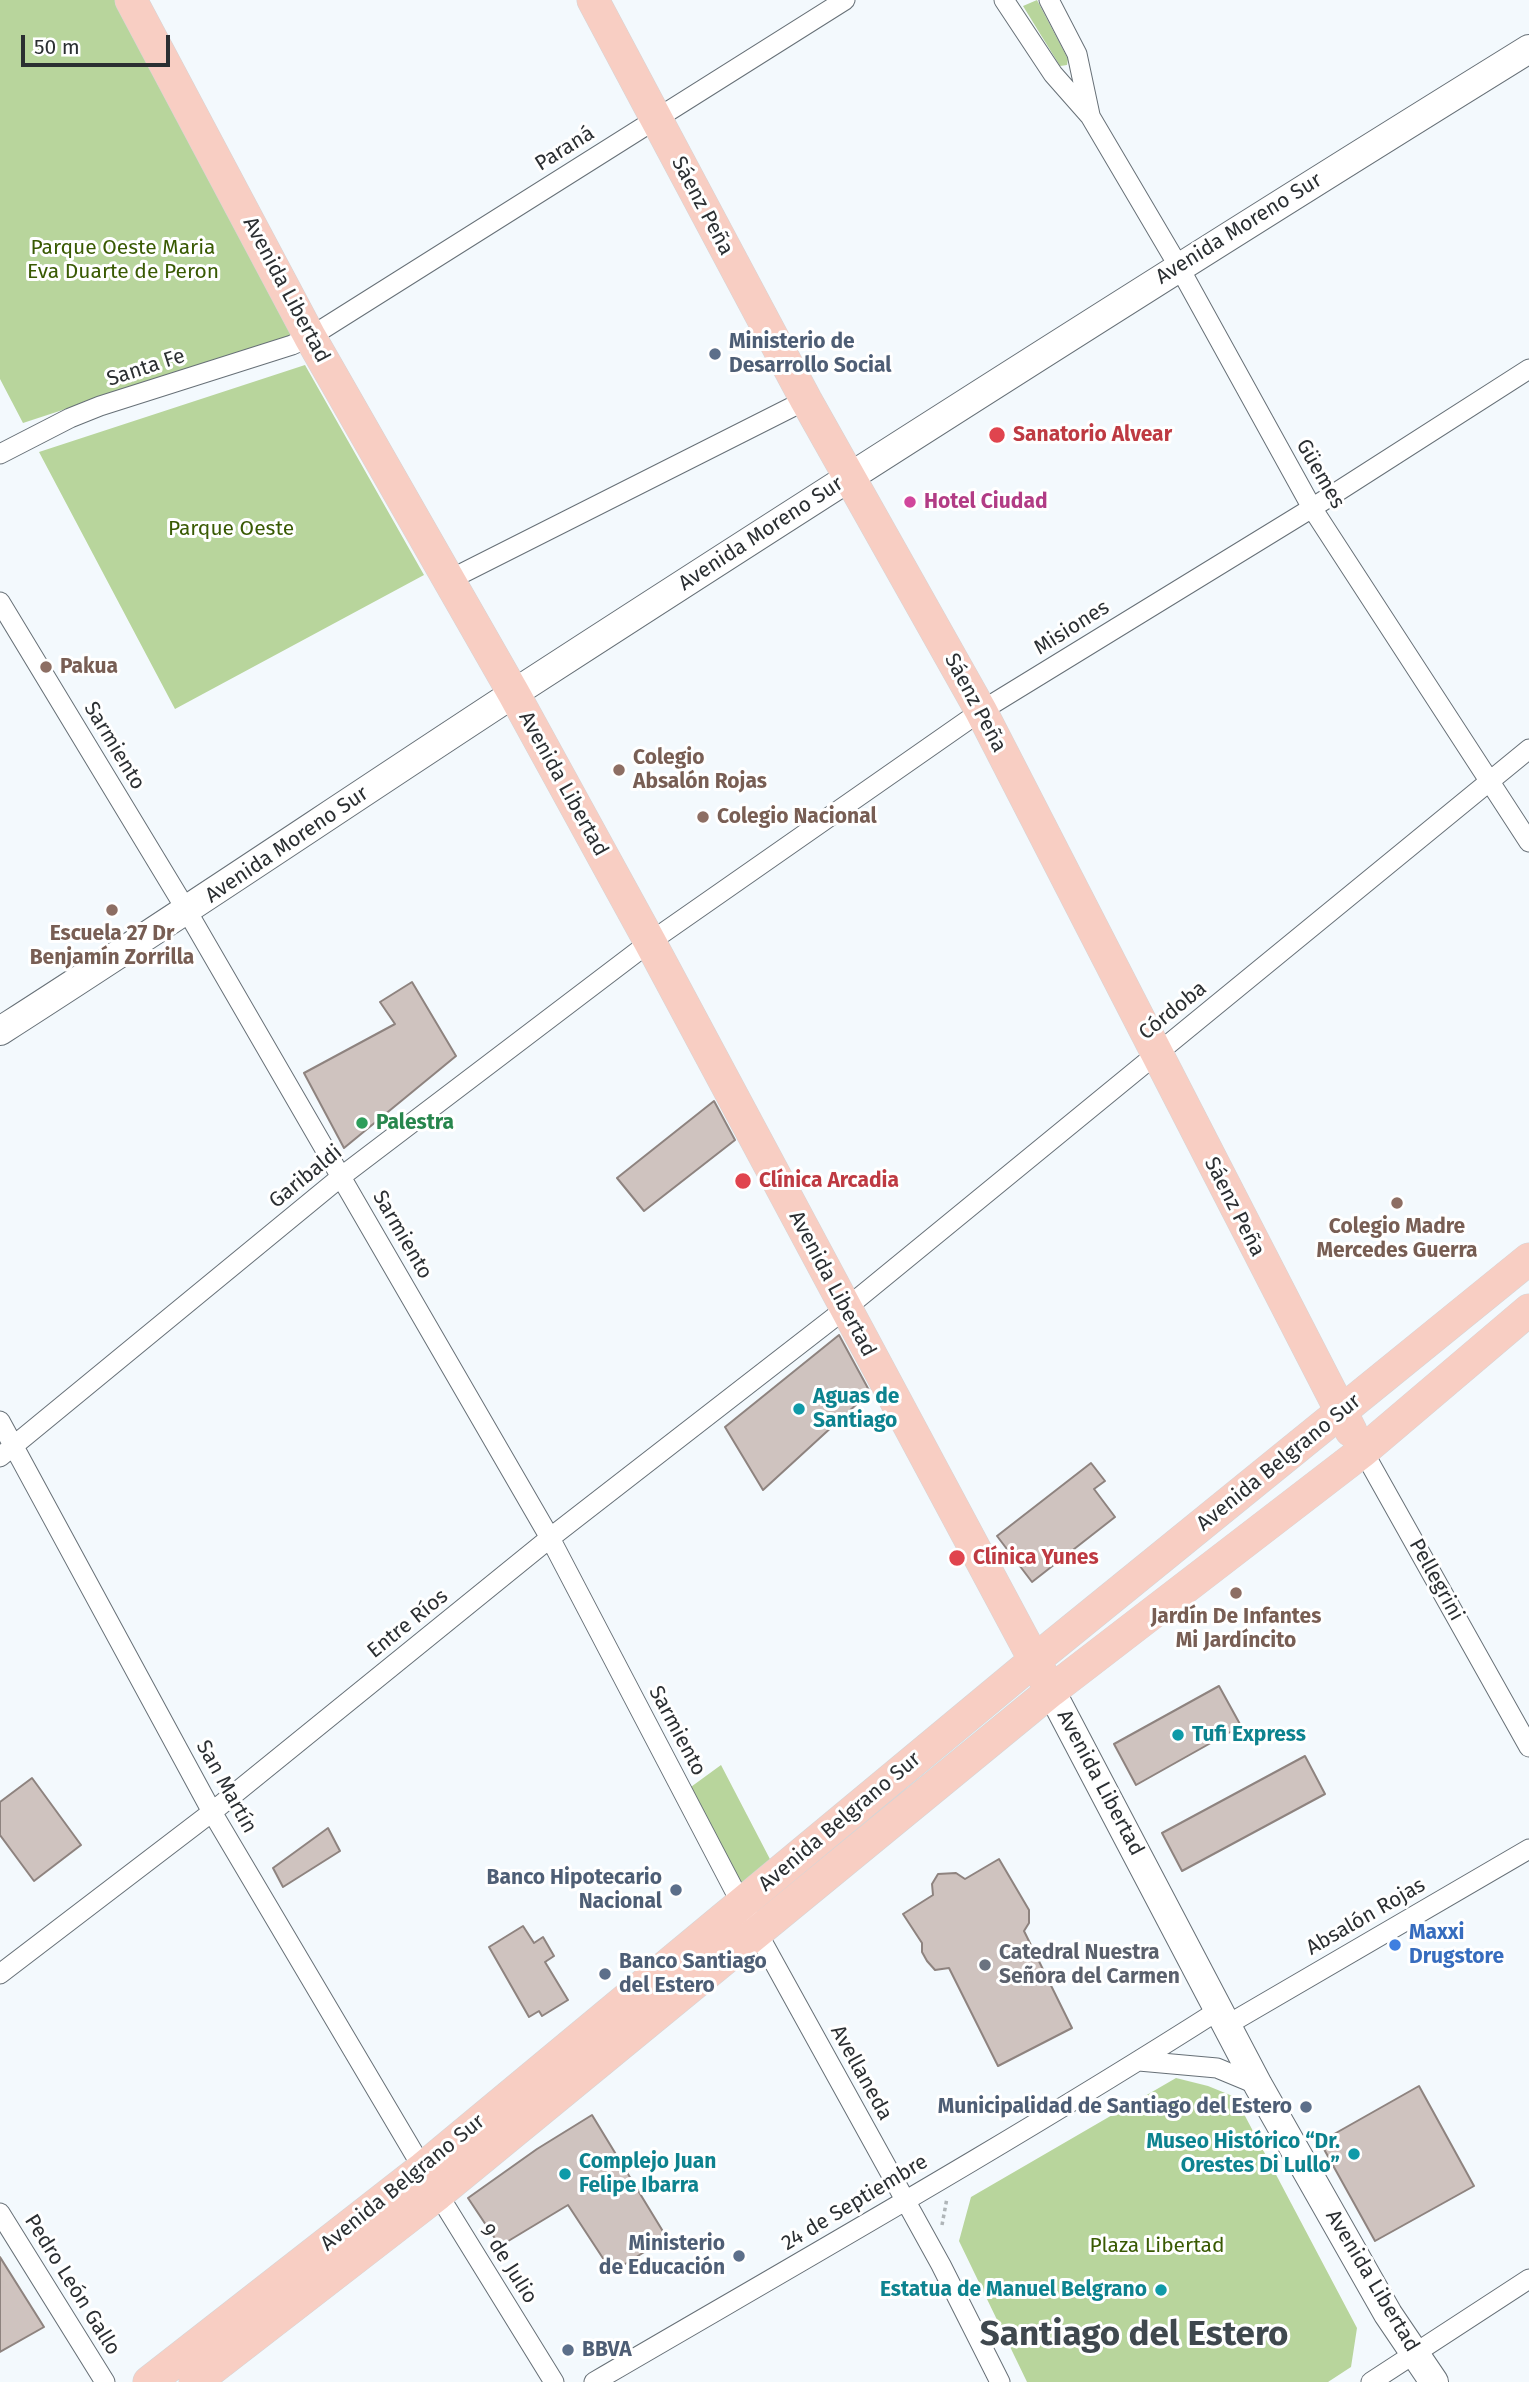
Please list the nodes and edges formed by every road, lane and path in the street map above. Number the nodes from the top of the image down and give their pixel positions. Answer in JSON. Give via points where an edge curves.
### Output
{"nodes":[{"id":1,"x":131,"y":0,"type":"edge"},
{"id":2,"x":593,"y":0,"type":"edge"},
{"id":3,"x":845,"y":0,"type":"edge"},
{"id":4,"x":1004,"y":0,"type":"edge"},
{"id":5,"x":1049,"y":0,"type":"edge"},
{"id":6,"x":1529,"y":48,"type":"edge"},
{"id":7,"x":1090,"y":116,"type":"junction"},
{"id":8,"x":656,"y":119,"type":"junction"},
{"id":9,"x":1178,"y":267,"type":"junction"},
{"id":10,"x":310,"y":337,"type":"junction"},
{"id":11,"x":1529,"y":369,"type":"edge"},
{"id":12,"x":806,"y":400,"type":"junction"},
{"id":13,"x":0,"y":454,"type":"edge"},
{"id":14,"x":850,"y":477,"type":"junction"},
{"id":15,"x":1312,"y":508,"type":"junction"},
{"id":16,"x":449,"y":580,"type":"junction"},
{"id":17,"x":0,"y":602,"type":"edge"},
{"id":18,"x":514,"y":694,"type":"junction"},
{"id":19,"x":981,"y":711,"type":"junction"},
{"id":20,"x":1529,"y":749,"type":"edge"},
{"id":21,"x":1489,"y":781,"type":"junction"},
{"id":22,"x":1529,"y":842,"type":"edge"},
{"id":23,"x":187,"y":911,"type":"junction"},
{"id":24,"x":650,"y":942,"type":"junction"},
{"id":25,"x":0,"y":1031,"type":"edge"},
{"id":26,"x":1157,"y":1053,"type":"junction"},
{"id":27,"x":342,"y":1176,"type":"junction"},
{"id":28,"x":1529,"y":1259,"type":"edge"},
{"id":29,"x":845,"y":1308,"type":"junction"},
{"id":30,"x":1529,"y":1310,"type":"edge"},
{"id":31,"x":1340,"y":1414,"type":"junction"},
{"id":32,"x":0,"y":1421,"type":"edge"},
{"id":33,"x":1363,"y":1451,"type":"junction"},
{"id":34,"x":7,"y":1452,"type":"edge"},
{"id":35,"x":550,"y":1538,"type":"junction"},
{"id":36,"x":1035,"y":1660,"type":"junction"},
{"id":37,"x":1051,"y":1691,"type":"junction"},
{"id":38,"x":1529,"y":1747,"type":"edge"},
{"id":39,"x":212,"y":1812,"type":"junction"},
{"id":40,"x":1529,"y":1849,"type":"edge"},
{"id":41,"x":741,"y":1903,"type":"junction"},
{"id":42,"x":758,"y":1933,"type":"junction"},
{"id":43,"x":0,"y":1974,"type":"edge"},
{"id":44,"x":1223,"y":2017,"type":"junction"},
{"id":45,"x":1139,"y":2061,"type":"junction"},
{"id":46,"x":1258,"y":2085,"type":"junction"},
{"id":47,"x":960,"y":2167,"type":"junction"},
{"id":48,"x":431,"y":2181,"type":"junction"},
{"id":49,"x":905,"y":2201,"type":"junction"},
{"id":50,"x":0,"y":2213,"type":"edge"},
{"id":51,"x":941,"y":2266,"type":"junction"},
{"id":52,"x":1529,"y":2279,"type":"edge"},
{"id":53,"x":1415,"y":2353,"type":"junction"},
{"id":54,"x":105,"y":2382,"type":"edge"},
{"id":55,"x":149,"y":2382,"type":"edge"},
{"id":56,"x":195,"y":2382,"type":"edge"},
{"id":57,"x":554,"y":2382,"type":"edge"},
{"id":58,"x":594,"y":2382,"type":"edge"},
{"id":59,"x":1000,"y":2382,"type":"edge"},
{"id":60,"x":1371,"y":2382,"type":"edge"},
{"id":61,"x":1434,"y":2382,"type":"edge"}],
"edges":[{"from":1,"to":10,"type":"main road","name":"Avenida Libertad"},
{"from":2,"to":8,"type":"main road","name":"Sáenz Peña"},
{"from":3,"to":8,"type":"street","name":"Paraná"},
{"from":4,"to":7,"type":"street","name":"Güemes","via":[[1053,74]]},
{"from":5,"to":7,"type":"street","name":"Güemes","via":[[1077,54]]},
{"from":6,"to":9,"type":"street","name":"Avenida Moreno Sur"},
{"from":7,"to":9,"type":"street","name":"Güemes"},
{"from":8,"to":10,"type":"street","name":"Paraná"},
{"from":8,"to":12,"type":"main road","name":"Sáenz Peña"},
{"from":9,"to":14,"type":"street","name":"Avenida Moreno Sur"},
{"from":9,"to":15,"type":"street","name":"Güemes"},
{"from":10,"to":13,"type":"street","name":"Santa Fe","via":[[100,406]]},
{"from":10,"to":16,"type":"main road","name":"Avenida Libertad"},
{"from":11,"to":15,"type":"street","name":"Misiones"},
{"from":12,"to":14,"type":"main road","name":"Sáenz Peña"},
{"from":12,"to":16,"type":"street"},
{"from":14,"to":18,"type":"street","name":"Avenida Moreno Sur"},
{"from":14,"to":19,"type":"main road","name":"Sáenz Peña"},
{"from":15,"to":19,"type":"street","name":"Misiones"},
{"from":15,"to":21,"type":"street","name":"Güemes"},
{"from":16,"to":18,"type":"main road","name":"Avenida Libertad"},
{"from":17,"to":23,"type":"street","name":"Sarmiento"},
{"from":18,"to":23,"type":"street","name":"Avenida Moreno Sur"},
{"from":18,"to":24,"type":"main road","name":"Avenida Libertad"},
{"from":19,"to":24,"type":"street","name":"Misiones"},
{"from":19,"to":26,"type":"main road","name":"Sáenz Peña"},
{"from":20,"to":21,"type":"street","name":"Córdoba"},
{"from":21,"to":22,"type":"street","name":"Güemes"},
{"from":21,"to":26,"type":"street","name":"Córdoba"},
{"from":23,"to":25,"type":"street","name":"Avenida Moreno Sur"},
{"from":23,"to":27,"type":"street","name":"Sarmiento"},
{"from":24,"to":27,"type":"street","name":"Garibaldi"},
{"from":24,"to":29,"type":"main road","name":"Avenida Libertad"},
{"from":26,"to":29,"type":"street","name":"Córdoba"},
{"from":26,"to":31,"type":"main road","name":"Sáenz Peña"},
{"from":27,"to":34,"type":"street","name":"Garibaldi"},
{"from":27,"to":35,"type":"street","name":"Sarmiento"},
{"from":28,"to":31,"type":"main road","name":"Avenida Belgrano Sur"},
{"from":29,"to":35,"type":"street","name":"Entre Ríos"},
{"from":29,"to":36,"type":"main road","name":"Avenida Libertad"},
{"from":30,"to":33,"type":"main road","name":"Avenida Belgrano Sur"},
{"from":31,"to":33,"type":"main road","name":"Pellegrini"},
{"from":31,"to":36,"type":"main road","name":"Avenida Belgrano Sur"},
{"from":32,"to":34,"type":"street","name":"San Martín"},
{"from":33,"to":37,"type":"main road","name":"Avenida Belgrano Sur"},
{"from":33,"to":38,"type":"street","name":"Pellegrini"},
{"from":34,"to":39,"type":"street","name":"San Martín"},
{"from":35,"to":39,"type":"street","name":"Entre Ríos"},
{"from":35,"to":41,"type":"street","name":"Sarmiento"},
{"from":36,"to":37,"type":"main road","name":"Avenida Libertad"},
{"from":36,"to":41,"type":"main road","name":"Avenida Belgrano Sur"},
{"from":37,"to":42,"type":"main road","name":"Avenida Belgrano Sur"},
{"from":37,"to":44,"type":"street","name":"Avenida Libertad"},
{"from":39,"to":43,"type":"street","name":"Entre Ríos"},
{"from":39,"to":48,"type":"street","name":"San Martín"},
{"from":40,"to":44,"type":"street","name":"Absalón Rojas"},
{"from":41,"to":42,"type":"street","name":"Avellaneda"},
{"from":41,"to":48,"type":"main road","name":"Avenida Belgrano Sur"},
{"from":42,"to":48,"type":"main road","name":"Avenida Belgrano Sur"},
{"from":42,"to":49,"type":"street","name":"Avellaneda"},
{"from":44,"to":45,"type":"street","name":"24 de Septiembre"},
{"from":44,"to":46,"type":"street","name":"Avenida Libertad"},
{"from":45,"to":46,"type":"street","via":[[1217,2068]]},
{"from":45,"to":47,"type":"street","name":"24 de Septiembre"},
{"from":46,"to":53,"type":"street","name":"Avenida Libertad","via":[[1388,2314]]},
{"from":47,"to":49,"type":"street","name":"24 de Septiembre"},
{"from":47,"to":51,"type":"path","via":[[942,2222]]},
{"from":48,"to":55,"type":"main road","name":"Avenida Belgrano Sur"},
{"from":48,"to":56,"type":"main road","name":"Avenida Belgrano Sur"},
{"from":48,"to":57,"type":"street","name":"9 de Julio"},
{"from":49,"to":51,"type":"street","name":"Avellaneda"},
{"from":49,"to":58,"type":"street","name":"24 de Septiembre"},
{"from":50,"to":54,"type":"street","name":"Pedro León Gallo"},
{"from":51,"to":59,"type":"street","name":"Avellaneda"},
{"from":52,"to":53,"type":"street"},
{"from":53,"to":60,"type":"street"},
{"from":53,"to":61,"type":"street","name":"Avenida Libertad"}]}
